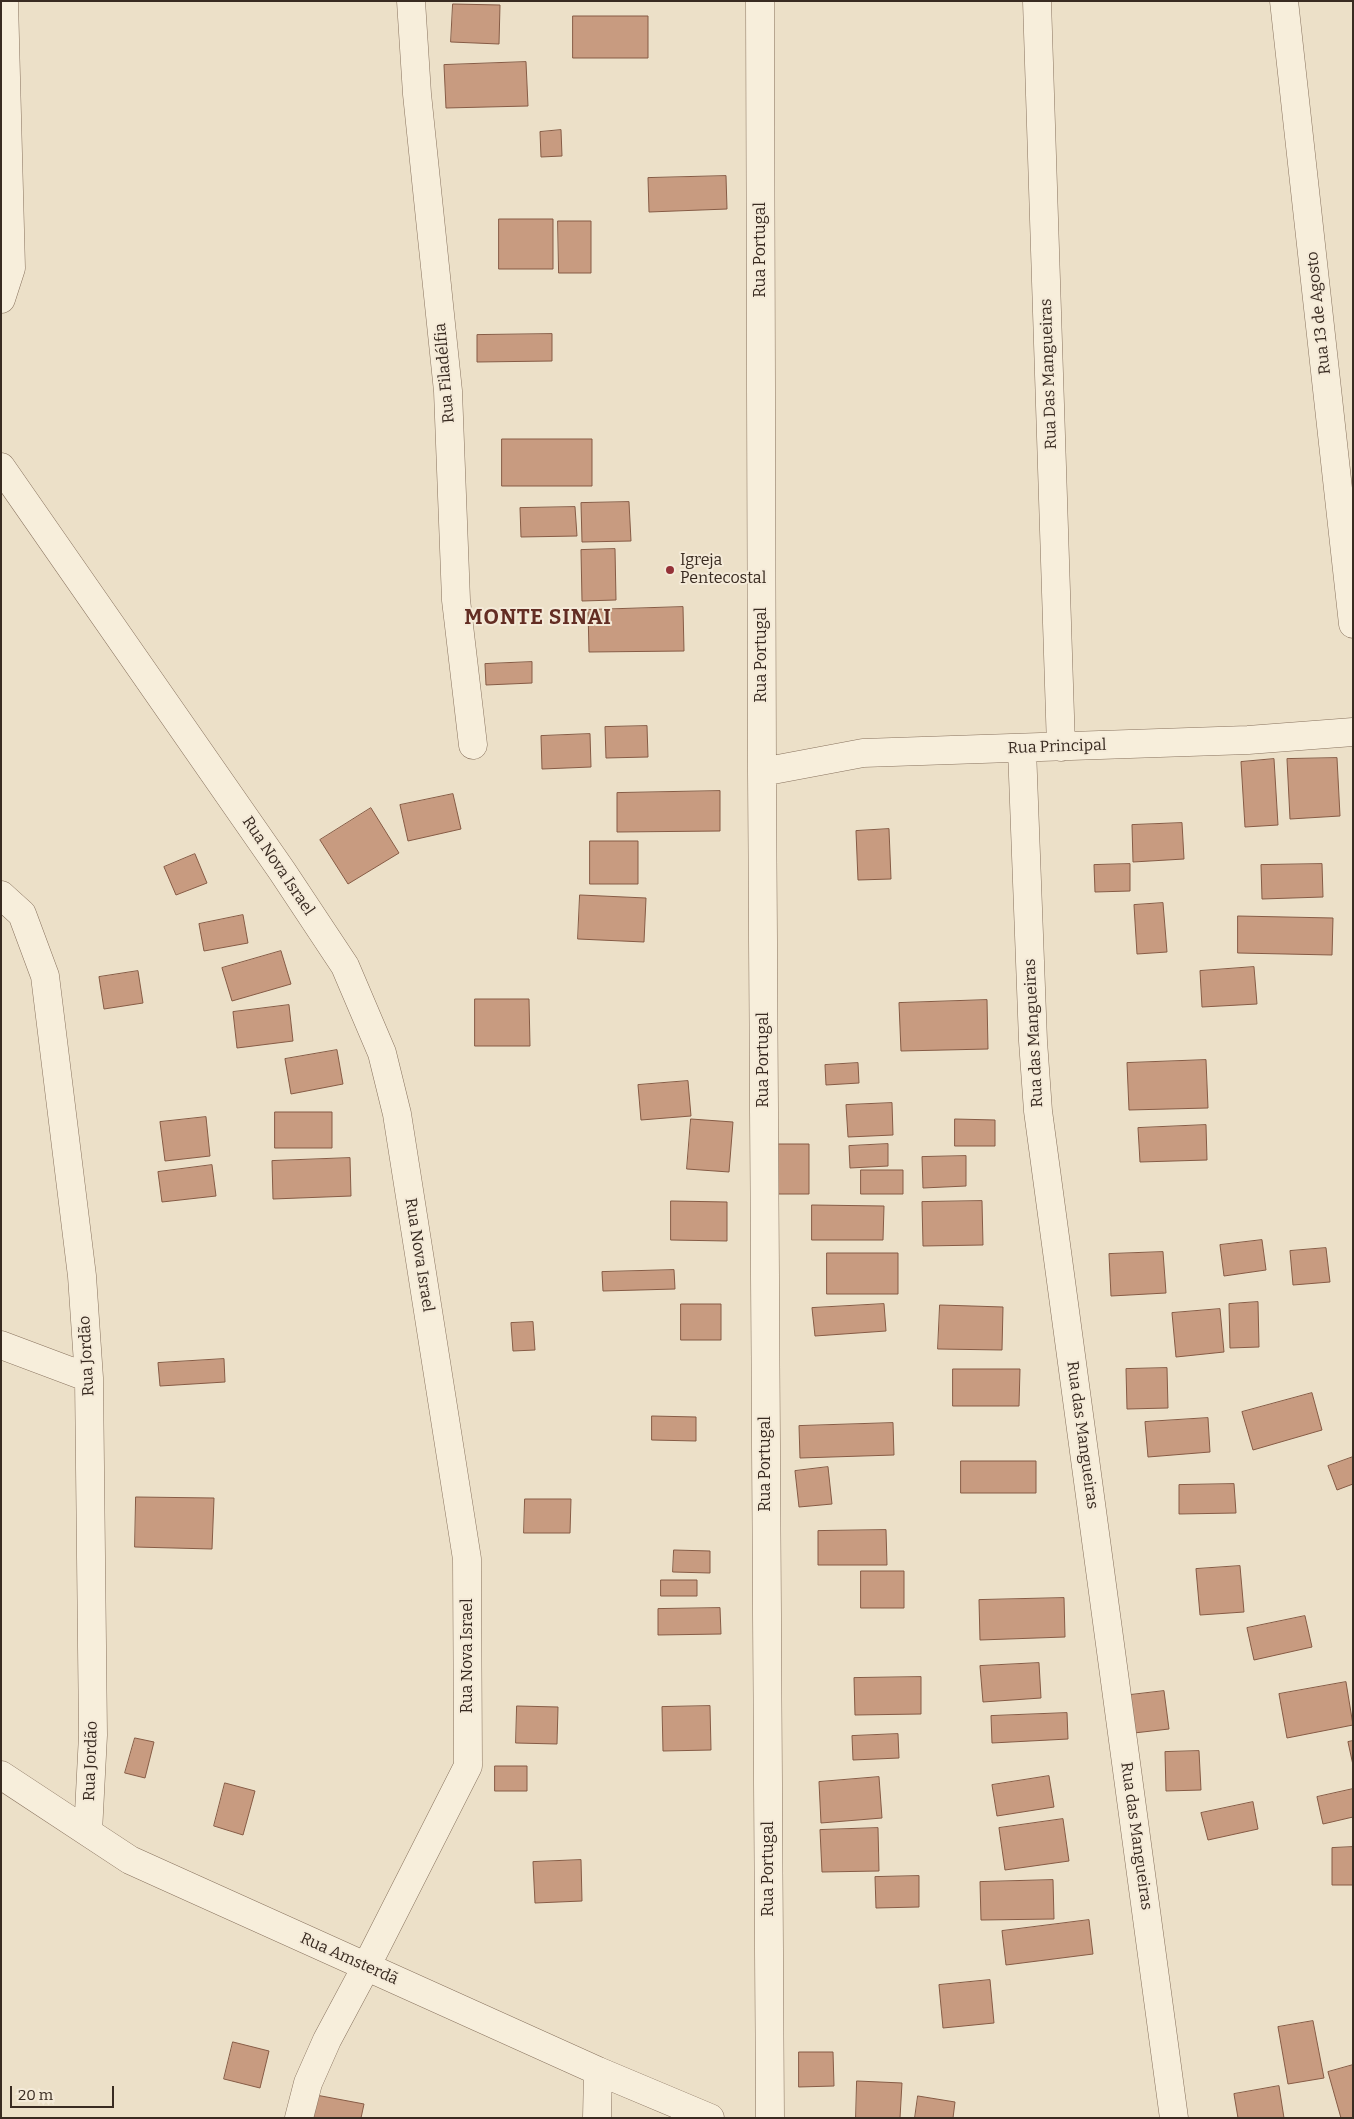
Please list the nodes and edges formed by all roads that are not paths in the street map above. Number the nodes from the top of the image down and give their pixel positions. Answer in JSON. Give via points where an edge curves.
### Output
{"nodes":[{"id":1,"x":4,"y":1,"type":"edge"},
{"id":2,"x":411,"y":1,"type":"edge"},
{"id":3,"x":760,"y":1,"type":"edge"},
{"id":4,"x":1037,"y":1,"type":"edge"},
{"id":5,"x":1284,"y":1,"type":"edge"},
{"id":6,"x":1,"y":299,"type":"edge"},
{"id":7,"x":1,"y":468,"type":"edge"},
{"id":8,"x":1353,"y":624,"type":"edge"},
{"id":9,"x":1353,"y":732,"type":"edge"},
{"id":10,"x":473,"y":745,"type":"dead end"},
{"id":11,"x":1061,"y":747,"type":"junction"},
{"id":12,"x":1022,"y":749,"type":"junction"},
{"id":13,"x":762,"y":772,"type":"junction"},
{"id":14,"x":1,"y":895,"type":"edge"},
{"id":15,"x":1,"y":1345,"type":"edge"},
{"id":16,"x":89,"y":1378,"type":"junction"},
{"id":17,"x":1,"y":1775,"type":"edge"},
{"id":18,"x":88,"y":1832,"type":"junction"},
{"id":19,"x":366,"y":1967,"type":"junction"},
{"id":20,"x":598,"y":2070,"type":"junction"},
{"id":21,"x":299,"y":2118,"type":"edge"},
{"id":22,"x":598,"y":2118,"type":"edge"},
{"id":23,"x":710,"y":2118,"type":"edge"},
{"id":24,"x":770,"y":2118,"type":"edge"},
{"id":25,"x":1174,"y":2118,"type":"edge"}],
"edges":[{"from":1,"to":6,"type":"street","via":[[11,268]]},
{"from":2,"to":10,"type":"street","name":"Rua Filadélfia","via":[[448,391],[456,600]]},
{"from":3,"to":13,"type":"street","name":"Rua Portugal"},
{"from":4,"to":11,"type":"street","name":"Rua Das Mangueiras"},
{"from":5,"to":8,"type":"street","name":"Rua 13 de Agosto"},
{"from":7,"to":19,"type":"street","name":"Rua Nova Israel","via":[[340,958],[382,1053],[397,1114],[468,1559],[468,1766]]},
{"from":9,"to":11,"type":"street","name":"Rua Principal","via":[[1248,740]]},
{"from":11,"to":12,"type":"street","name":"Rua Principal"},
{"from":12,"to":13,"type":"street","name":"Rua Principal","via":[[864,753]]},
{"from":12,"to":25,"type":"street","name":"Rua das Mangueiras","via":[[1038,1111]]},
{"from":13,"to":24,"type":"street","name":"Rua Portugal"},
{"from":14,"to":16,"type":"street","name":"Rua Jordão","via":[[22,914],[45,976],[82,1276]]},
{"from":15,"to":16,"type":"street"},
{"from":16,"to":18,"type":"street","name":"Rua Jordão","via":[[92,1735]]},
{"from":17,"to":18,"type":"street","name":"Rua Amsterdã"},
{"from":18,"to":19,"type":"street","name":"Rua Amsterdã","via":[[130,1860]]},
{"from":19,"to":20,"type":"street","name":"Rua Amsterdã"},
{"from":19,"to":21,"type":"street","name":"Rua Nova Israel","via":[[327,2040],[308,2083]]},
{"from":20,"to":22,"type":"street"},
{"from":20,"to":23,"type":"street","name":"Rua Amsterdã"}]}
